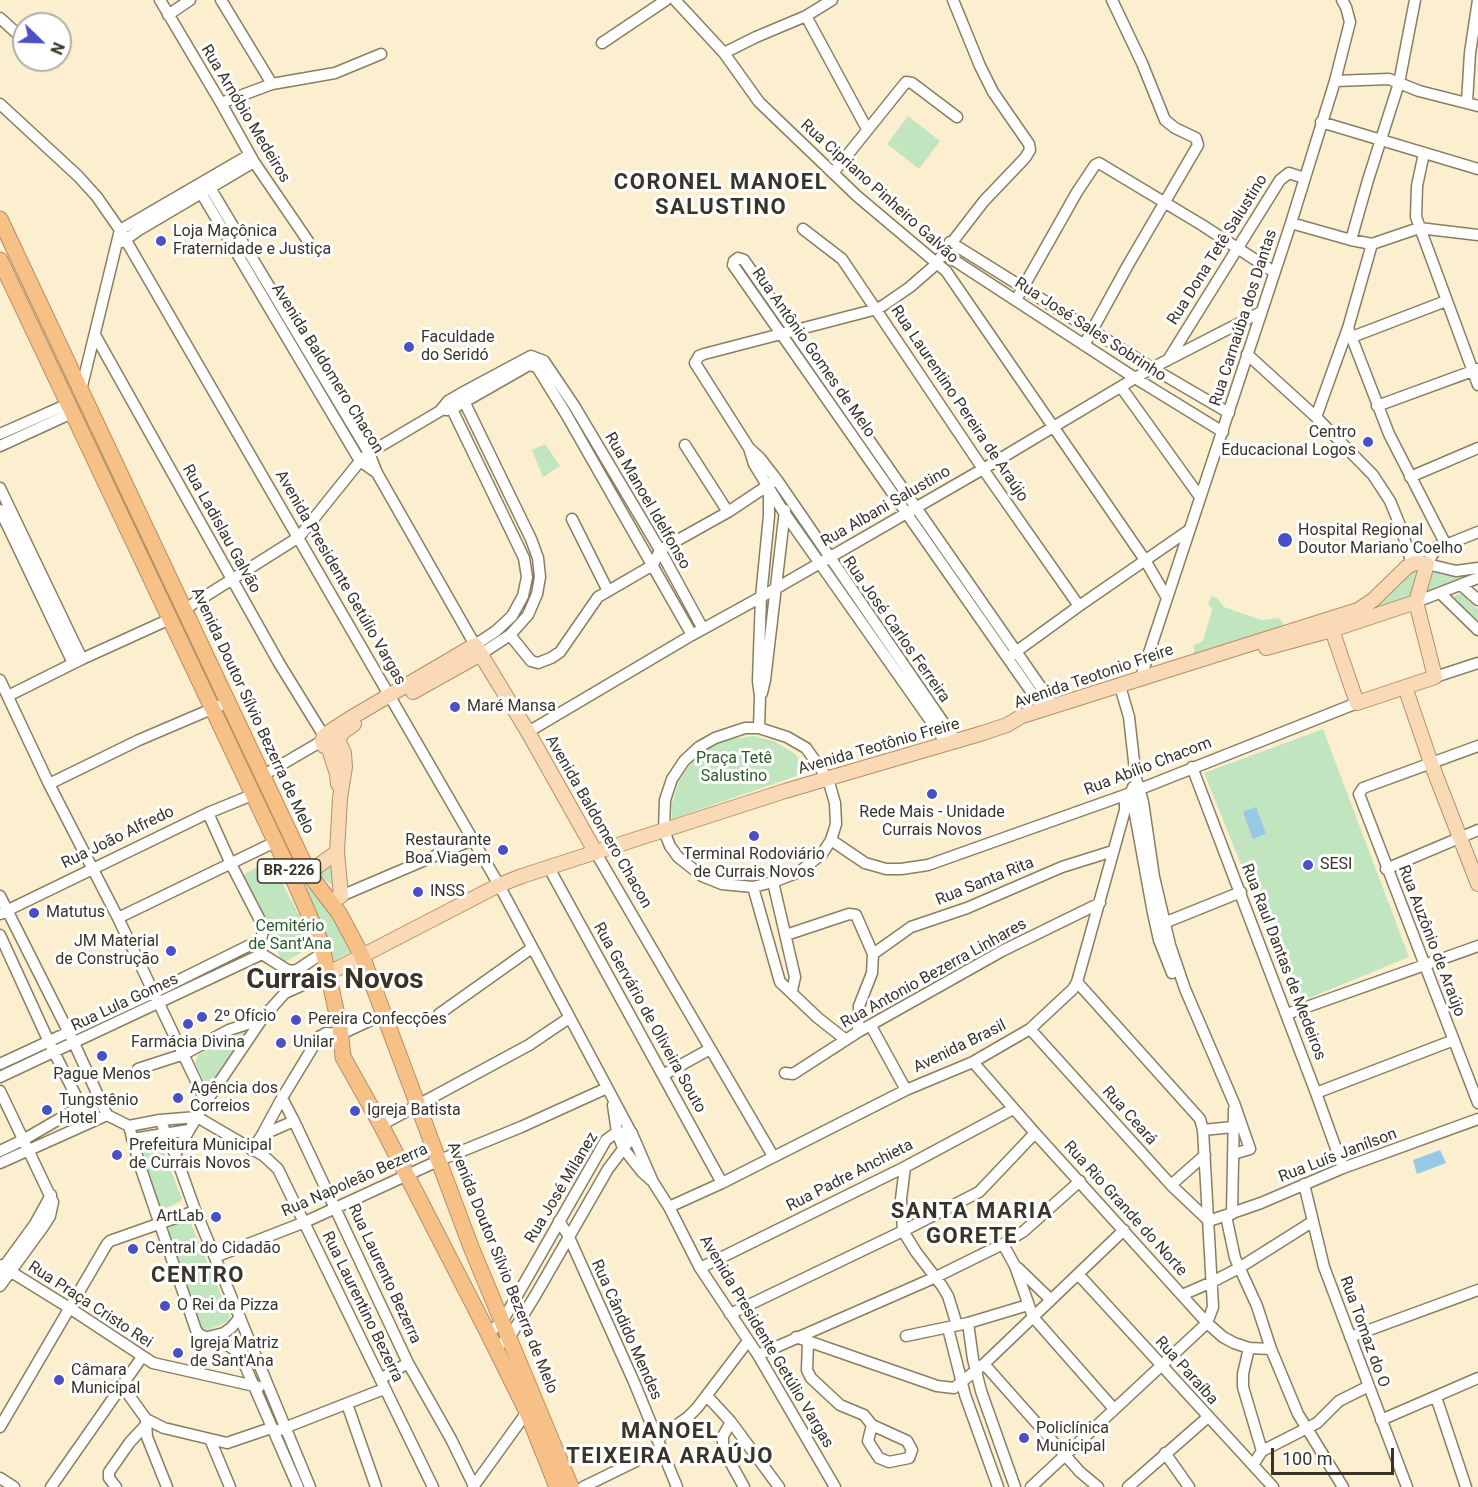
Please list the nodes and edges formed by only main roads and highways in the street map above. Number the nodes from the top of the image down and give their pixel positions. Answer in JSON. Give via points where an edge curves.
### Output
{"nodes":[{"id":1,"x":0,"y":219,"type":"edge"},
{"id":2,"x":0,"y":260,"type":"edge"},
{"id":3,"x":1416,"y":602,"type":"junction"},
{"id":4,"x":1330,"y":624,"type":"junction"},
{"id":5,"x":1405,"y":687,"type":"junction"},
{"id":6,"x":1007,"y":725,"type":"junction"},
{"id":7,"x":337,"y":852,"type":"junction"},
{"id":8,"x":596,"y":853,"type":"junction"},
{"id":9,"x":309,"y":874,"type":"junction"},
{"id":10,"x":295,"y":883,"type":"junction"},
{"id":11,"x":1478,"y":884,"type":"edge"},
{"id":12,"x":335,"y":899,"type":"junction"},
{"id":13,"x":362,"y":956,"type":"junction"},
{"id":14,"x":327,"y":974,"type":"junction"},
{"id":15,"x":471,"y":1246,"type":"junction"},
{"id":16,"x":450,"y":1259,"type":"junction"},
{"id":17,"x":532,"y":1409,"type":"junction"},
{"id":18,"x":553,"y":1460,"type":"junction"},
{"id":19,"x":557,"y":1487,"type":"edge"},
{"id":20,"x":571,"y":1487,"type":"edge"}],
"edges":[{"from":1,"to":9,"type":"highway","name":"Avenida Doutor Sílvio Bezerra de Melo","number":"BR-226"},
{"from":2,"to":10,"type":"highway","name":"Avenida Doutor Sílvio Bezerra de Melo","number":"BR-226"},
{"from":3,"to":4,"type":"main road","name":"Avenida Teotonio Freire"},
{"from":3,"to":4,"type":"main road","name":"Avenida Teotonio Freire","via":[[1427,564],[1411,559],[1373,600]]},
{"from":3,"to":5,"type":"main road","name":"Rua Abílio Chacom","via":[[1435,676]]},
{"from":4,"to":5,"type":"main road","name":"Rua Abílio Chacom","via":[[1357,703]]},
{"from":4,"to":6,"type":"main road","name":"Avenida Teotonio Freire","via":[[1142,678],[1022,716]]},
{"from":4,"to":6,"type":"main road","name":"Avenida Teotonio Freire","via":[[1024,726]]},
{"from":5,"to":11,"type":"main road"},
{"from":6,"to":8,"type":"main road","name":"Avenida Teotônio Freire"},
{"from":7,"to":8,"type":"main road","name":"Avenida Baldomero Chacon","via":[[339,798],[330,740],[478,649]]},
{"from":7,"to":9,"type":"main road"},
{"from":7,"to":12,"type":"main road"},
{"from":8,"to":13,"type":"main road","name":"Avenida Teotônio Freire","via":[[499,885]]},
{"from":9,"to":10,"type":"main road"},
{"from":9,"to":12,"type":"highway","name":"Avenida Doutor Sílvio Bezerra de Melo","number":"BR-226"},
{"from":10,"to":14,"type":"highway","name":"Avenida Doutor Sílvio Bezerra de Melo","number":"BR-226","via":[[324,952]]},
{"from":12,"to":13,"type":"highway","name":"Avenida Doutor Sílvio Bezerra de Melo","number":"BR-226"},
{"from":13,"to":14,"type":"main road","name":"Avenida Teotônio Freire"},
{"from":13,"to":15,"type":"highway","name":"Avenida Doutor Sílvio Bezerra de Melo","number":"BR-226"},
{"from":14,"to":16,"type":"highway","name":"Avenida Doutor Sílvio Bezerra de Melo","number":"BR-226","via":[[343,1058]]},
{"from":15,"to":16,"type":"highway"},
{"from":15,"to":17,"type":"highway","name":"Avenida Doutor Sílvio Bezerra de Melo","number":"BR-226","via":[[509,1338]]},
{"from":16,"to":17,"type":"highway","name":"Avenida Doutor Sílvio Bezerra de Melo","number":"BR-226","via":[[495,1348]]},
{"from":17,"to":18,"type":"highway","name":"Avenida Doutor Sílvio Bezerra de Melo","number":"BR-226"},
{"from":18,"to":19,"type":"highway","name":"Avenida Doutor Sílvio Bezerra de Melo","number":"BR-226"},
{"from":18,"to":20,"type":"highway","name":"Avenida Doutor Sílvio Bezerra de Melo","number":"BR-226"}]}
